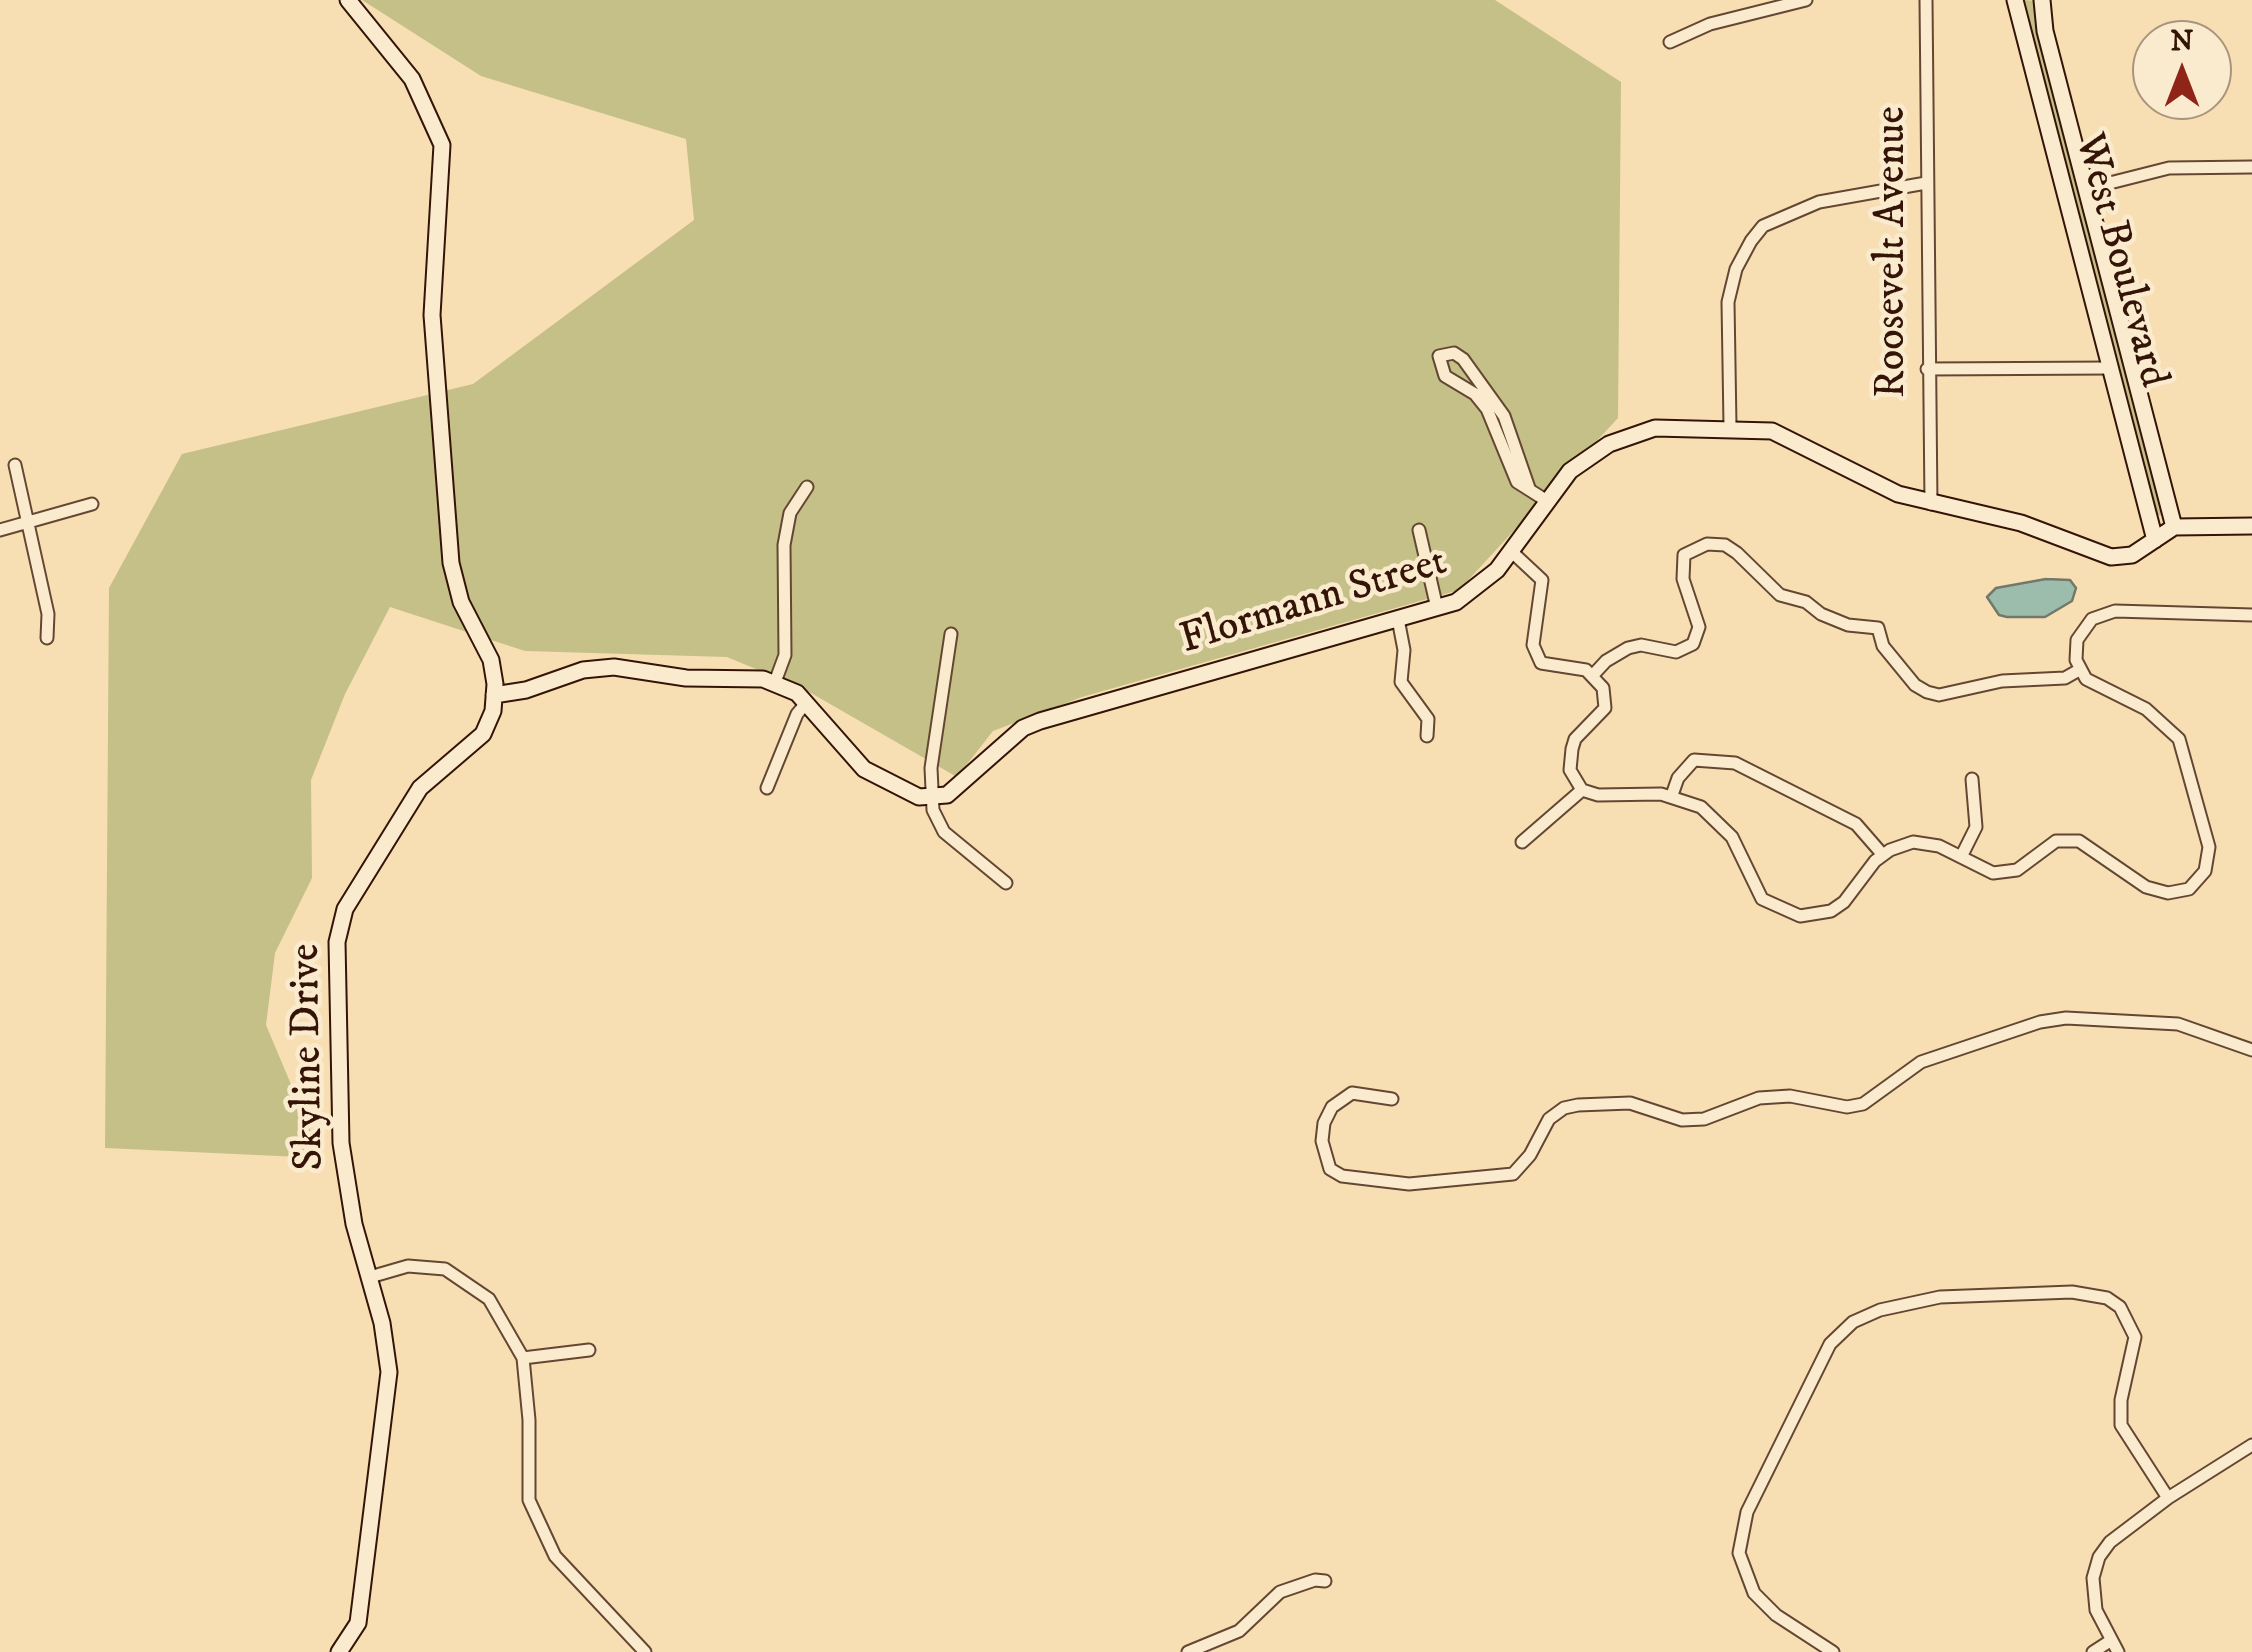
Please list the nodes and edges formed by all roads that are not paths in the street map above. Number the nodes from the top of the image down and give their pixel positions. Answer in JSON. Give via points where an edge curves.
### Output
{"nodes":[{"id":1,"x":348,"y":0,"type":"edge"},
{"id":2,"x":1806,"y":0,"type":"edge"},
{"id":3,"x":1926,"y":0,"type":"edge"},
{"id":4,"x":2015,"y":0,"type":"edge"},
{"id":5,"x":2042,"y":0,"type":"edge"},
{"id":6,"x":1670,"y":42,"type":"dead end"},
{"id":7,"x":2252,"y":168,"type":"edge"},
{"id":8,"x":1926,"y":183,"type":"junction"},
{"id":9,"x":2086,"y":189,"type":"junction"},
{"id":10,"x":2111,"y":368,"type":"junction"},
{"id":11,"x":1927,"y":369,"type":"junction"},
{"id":12,"x":1730,"y":426,"type":"junction"},
{"id":13,"x":15,"y":465,"type":"dead end"},
{"id":14,"x":807,"y":487,"type":"dead end"},
{"id":15,"x":1529,"y":488,"type":"junction"},
{"id":16,"x":1547,"y":501,"type":"junction"},
{"id":17,"x":92,"y":504,"type":"dead end"},
{"id":18,"x":1930,"y":504,"type":"junction"},
{"id":19,"x":28,"y":521,"type":"junction"},
{"id":20,"x":2252,"y":526,"type":"edge"},
{"id":21,"x":2174,"y":527,"type":"junction"},
{"id":22,"x":0,"y":530,"type":"edge"},
{"id":23,"x":1420,"y":530,"type":"dead end"},
{"id":24,"x":2154,"y":540,"type":"junction"},
{"id":25,"x":1512,"y":552,"type":"junction"},
{"id":26,"x":1438,"y":608,"type":"junction"},
{"id":27,"x":2252,"y":614,"type":"edge"},
{"id":28,"x":1398,"y":619,"type":"junction"},
{"id":29,"x":950,"y":634,"type":"dead end"},
{"id":30,"x":47,"y":638,"type":"dead end"},
{"id":31,"x":2079,"y":670,"type":"junction"},
{"id":32,"x":1593,"y":675,"type":"junction"},
{"id":33,"x":775,"y":682,"type":"junction"},
{"id":34,"x":494,"y":695,"type":"junction"},
{"id":35,"x":807,"y":702,"type":"junction"},
{"id":36,"x":1427,"y":736,"type":"dead end"},
{"id":37,"x":1972,"y":780,"type":"dead end"},
{"id":38,"x":767,"y":788,"type":"dead end"},
{"id":39,"x":1582,"y":790,"type":"junction"},
{"id":40,"x":1672,"y":796,"type":"junction"},
{"id":41,"x":932,"y":798,"type":"junction"},
{"id":42,"x":1522,"y":842,"type":"dead end"},
{"id":43,"x":1883,"y":855,"type":"junction"},
{"id":44,"x":1961,"y":857,"type":"junction"},
{"id":45,"x":1006,"y":883,"type":"dead end"},
{"id":46,"x":2252,"y":1050,"type":"edge"},
{"id":47,"x":1392,"y":1099,"type":"dead end"},
{"id":48,"x":370,"y":1276,"type":"junction"},
{"id":49,"x":588,"y":1350,"type":"dead end"},
{"id":50,"x":523,"y":1358,"type":"junction"},
{"id":51,"x":2252,"y":1445,"type":"edge"},
{"id":52,"x":2168,"y":1498,"type":"junction"},
{"id":53,"x":1324,"y":1581,"type":"dead end"},
{"id":54,"x":2114,"y":1647,"type":"edge"},
{"id":55,"x":339,"y":1652,"type":"edge"},
{"id":56,"x":646,"y":1652,"type":"edge"},
{"id":57,"x":1188,"y":1652,"type":"edge"},
{"id":58,"x":1833,"y":1652,"type":"edge"},
{"id":59,"x":2094,"y":1652,"type":"edge"}],
"edges":[{"from":1,"to":34,"type":"street","via":[[412,78],[442,145],[432,316],[451,563],[460,602],[492,660]]},
{"from":2,"to":6,"type":"street","via":[[1710,24]]},
{"from":3,"to":8,"type":"street","name":"Roosevelt Avenue"},
{"from":4,"to":10,"type":"street","name":"West Boulevard"},
{"from":5,"to":9,"type":"street","name":"West Boulevard"},
{"from":7,"to":9,"type":"street","via":[[2170,168]]},
{"from":8,"to":11,"type":"street","name":"Roosevelt Avenue"},
{"from":8,"to":12,"type":"street","via":[[1819,202],[1763,226],[1736,269],[1728,302]]},
{"from":9,"to":21,"type":"street","name":"West Boulevard"},
{"from":10,"to":11,"type":"street"},
{"from":10,"to":24,"type":"street","name":"West Boulevard"},
{"from":11,"to":18,"type":"street","name":"Roosevelt Avenue"},
{"from":12,"to":16,"type":"street","name":"Flormann Street","via":[[1655,428],[1626,436],[1570,471]]},
{"from":12,"to":18,"type":"street","name":"Flormann Street","via":[[1792,438]]},
{"from":13,"to":19,"type":"street"},
{"from":14,"to":33,"type":"street","via":[[790,513],[784,545],[786,640]]},
{"from":15,"to":15,"type":"street","via":[[1504,416],[1463,359],[1439,356],[1444,376],[1487,409],[1512,473]]},
{"from":15,"to":16,"type":"street"},
{"from":16,"to":25,"type":"street","name":"Flormann Street"},
{"from":17,"to":19,"type":"street"},
{"from":18,"to":24,"type":"street","name":"Flormann Street","via":[[2021,523],[2111,557],[2132,556]]},
{"from":19,"to":22,"type":"street"},
{"from":19,"to":30,"type":"street"},
{"from":20,"to":21,"type":"street"},
{"from":21,"to":24,"type":"street","name":"Flormann Street"},
{"from":23,"to":26,"type":"street"},
{"from":25,"to":26,"type":"street","name":"Flormann Street","via":[[1476,590]]},
{"from":25,"to":32,"type":"street","via":[[1542,580],[1532,645],[1541,662]]},
{"from":26,"to":28,"type":"street","name":"Flormann Street"},
{"from":27,"to":31,"type":"street","via":[[2102,614],[2080,632]]},
{"from":28,"to":36,"type":"street","via":[[1402,682],[1428,719]]},
{"from":28,"to":41,"type":"street","name":"Flormann Street","via":[[1040,721],[1010,738],[957,790]]},
{"from":29,"to":41,"type":"street"},
{"from":31,"to":32,"type":"street","via":[[1927,692],[1883,646],[1878,628],[1848,625],[1770,590],[1736,553],[1708,544],[1684,556],[1683,580],[1699,627],[1693,644],[1676,652],[1628,648]]},
{"from":31,"to":44,"type":"street","via":[[2097,687],[2158,718],[2178,739],[2209,847],[2199,881],[2178,893],[2155,891],[2092,846],[2068,840],[2045,846],[2008,872],[1980,869]]},
{"from":32,"to":39,"type":"street","via":[[1606,699],[1572,749],[1570,770]]},
{"from":33,"to":34,"type":"street","via":[[614,667]]},
{"from":33,"to":35,"type":"street"},
{"from":34,"to":48,"type":"street","name":"Skyline Drive","via":[[483,734],[420,788],[346,909],[337,942],[341,1143]]},
{"from":35,"to":38,"type":"street"},
{"from":35,"to":41,"type":"street","via":[[855,762],[908,793]]},
{"from":37,"to":44,"type":"street","via":[[1976,828]]},
{"from":39,"to":40,"type":"street"},
{"from":39,"to":42,"type":"street"},
{"from":40,"to":43,"type":"street","via":[[1694,760],[1735,763],[1856,824]]},
{"from":40,"to":43,"type":"street","via":[[1723,825],[1762,899],[1789,914],[1830,911]]},
{"from":41,"to":45,"type":"street","via":[[944,832]]},
{"from":43,"to":44,"type":"street","via":[[1914,842]]},
{"from":46,"to":47,"type":"street","via":[[2178,1024],[2066,1018],[1922,1062],[1864,1104],[1778,1096],[1682,1120],[1630,1103],[1578,1105],[1549,1119],[1513,1174],[1409,1184],[1330,1169],[1322,1141],[1332,1107],[1352,1094]]},
{"from":48,"to":50,"type":"street","via":[[408,1266],[444,1268],[490,1299]]},
{"from":48,"to":55,"type":"street","name":"Skyline Drive","via":[[389,1372],[358,1622]]},
{"from":49,"to":50,"type":"street"},
{"from":50,"to":56,"type":"street","via":[[529,1500],[555,1556]]},
{"from":51,"to":52,"type":"street"},
{"from":52,"to":54,"type":"street","via":[[2099,1557],[2093,1594]]},
{"from":52,"to":58,"type":"street","via":[[2122,1425],[2136,1337],[2120,1307],[2107,1298],[2072,1292],[1940,1296],[1853,1322],[1830,1344],[1747,1512],[1739,1553],[1754,1592],[1776,1615]]},
{"from":53,"to":57,"type":"street","via":[[1280,1592],[1239,1631]]},
{"from":54,"to":59,"type":"street"}]}
